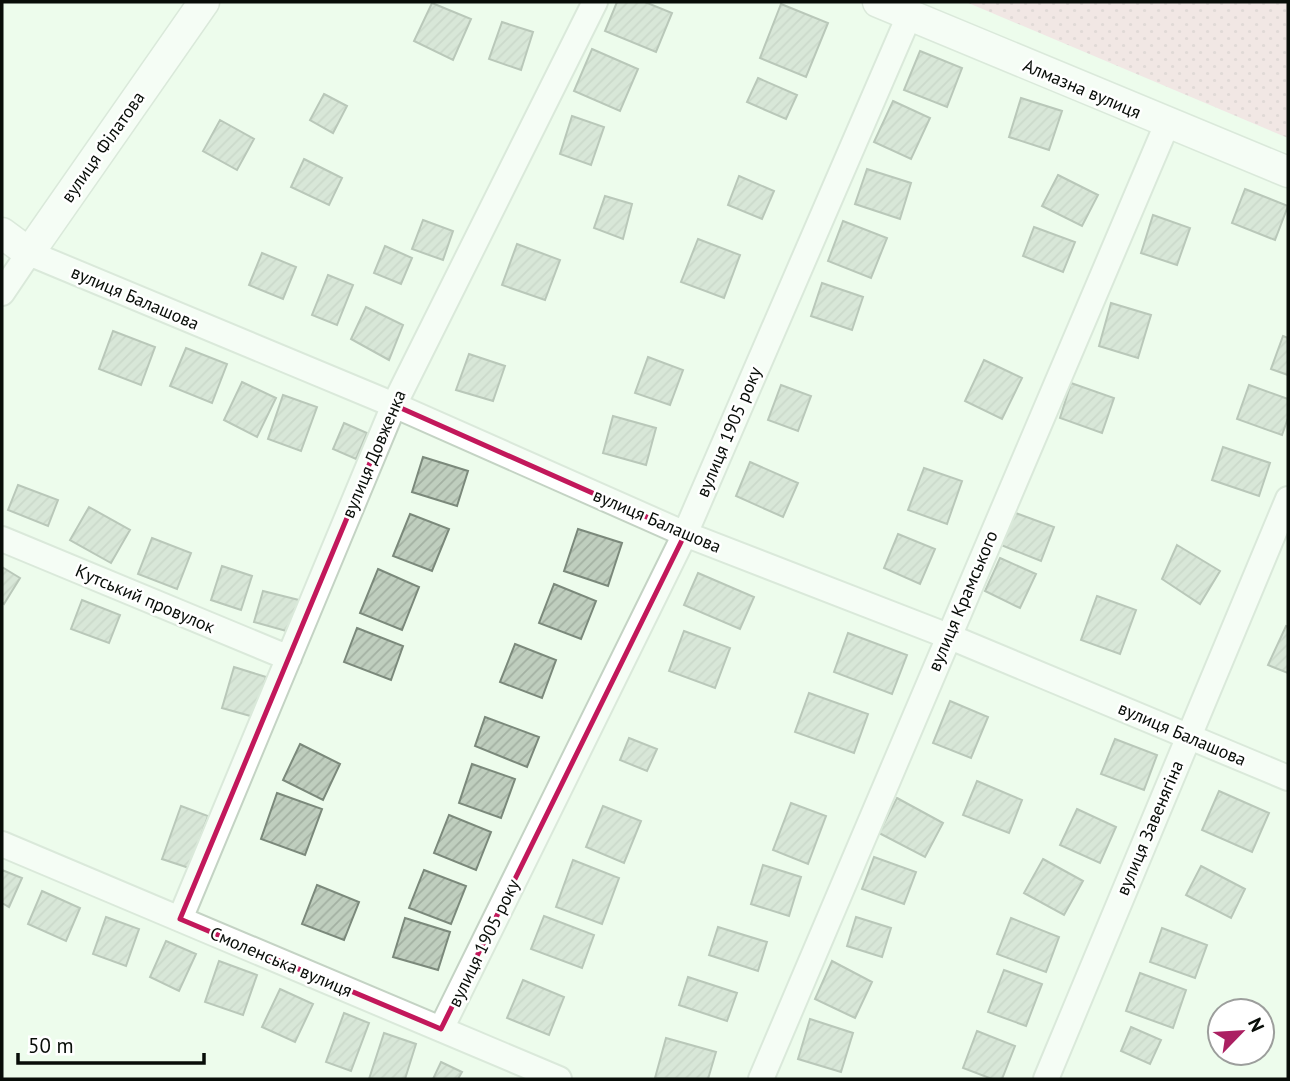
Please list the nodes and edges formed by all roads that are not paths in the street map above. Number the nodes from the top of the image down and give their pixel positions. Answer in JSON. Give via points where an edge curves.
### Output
{"nodes":[{"id":1,"x":204,"y":2,"type":"edge"},
{"id":2,"x":595,"y":2,"type":"edge"},
{"id":3,"x":878,"y":2,"type":"edge"},
{"id":4,"x":909,"y":16,"type":"junction"},
{"id":5,"x":1167,"y":124,"type":"junction"},
{"id":6,"x":1288,"y":172,"type":"edge"},
{"id":7,"x":2,"y":233,"type":"edge"},
{"id":8,"x":29,"y":253,"type":"junction"},
{"id":9,"x":2,"y":293,"type":"edge"},
{"id":10,"x":394,"y":405,"type":"junction"},
{"id":11,"x":1288,"y":499,"type":"edge"},
{"id":12,"x":685,"y":534,"type":"junction"},
{"id":13,"x":2,"y":539,"type":"edge"},
{"id":14,"x":948,"y":636,"type":"junction"},
{"id":15,"x":289,"y":658,"type":"junction"},
{"id":16,"x":1188,"y":736,"type":"junction"},
{"id":17,"x":1288,"y":778,"type":"edge"},
{"id":18,"x":2,"y":844,"type":"edge"},
{"id":19,"x":180,"y":919,"type":"junction"},
{"id":20,"x":441,"y":1029,"type":"junction"},
{"id":21,"x":559,"y":1079,"type":"edge"},
{"id":22,"x":761,"y":1079,"type":"edge"},
{"id":23,"x":1046,"y":1079,"type":"edge"}],
"edges":[{"from":1,"to":8,"type":"street","name":"вулиця Філатова"},
{"from":2,"to":10,"type":"street","name":"вулиця Довженка"},
{"from":3,"to":4,"type":"street","name":"Алмазна вулиця"},
{"from":4,"to":5,"type":"street","name":"Алмазна вулиця"},
{"from":4,"to":12,"type":"street","name":"вулиця 1905 року"},
{"from":5,"to":6,"type":"street","name":"Алмазна вулиця"},
{"from":5,"to":14,"type":"street","name":"вулиця Крамського"},
{"from":7,"to":8,"type":"street"},
{"from":8,"to":9,"type":"street","name":"вулиця Філатова"},
{"from":8,"to":10,"type":"street","name":"вулиця Балашова"},
{"from":10,"to":12,"type":"street","name":"вулиця Балашова"},
{"from":10,"to":15,"type":"street","name":"вулиця Довженка"},
{"from":11,"to":16,"type":"street","name":"вулиця Завенягіна"},
{"from":12,"to":14,"type":"street","name":"вулиця Балашова"},
{"from":12,"to":20,"type":"street","name":"вулиця 1905 року"},
{"from":13,"to":15,"type":"street","name":"Кутський провулок"},
{"from":14,"to":16,"type":"street","name":"вулиця Балашова"},
{"from":14,"to":22,"type":"street","name":"вулиця Крамського"},
{"from":15,"to":19,"type":"street","name":"вулиця Довженка"},
{"from":16,"to":17,"type":"street","name":"вулиця Балашова"},
{"from":16,"to":23,"type":"street","name":"вулиця Завенягіна"},
{"from":18,"to":19,"type":"street","name":"Смоленська вулиця"},
{"from":19,"to":20,"type":"street","name":"Смоленська вулиця"},
{"from":20,"to":21,"type":"street","name":"Смоленська вулиця"}]}
